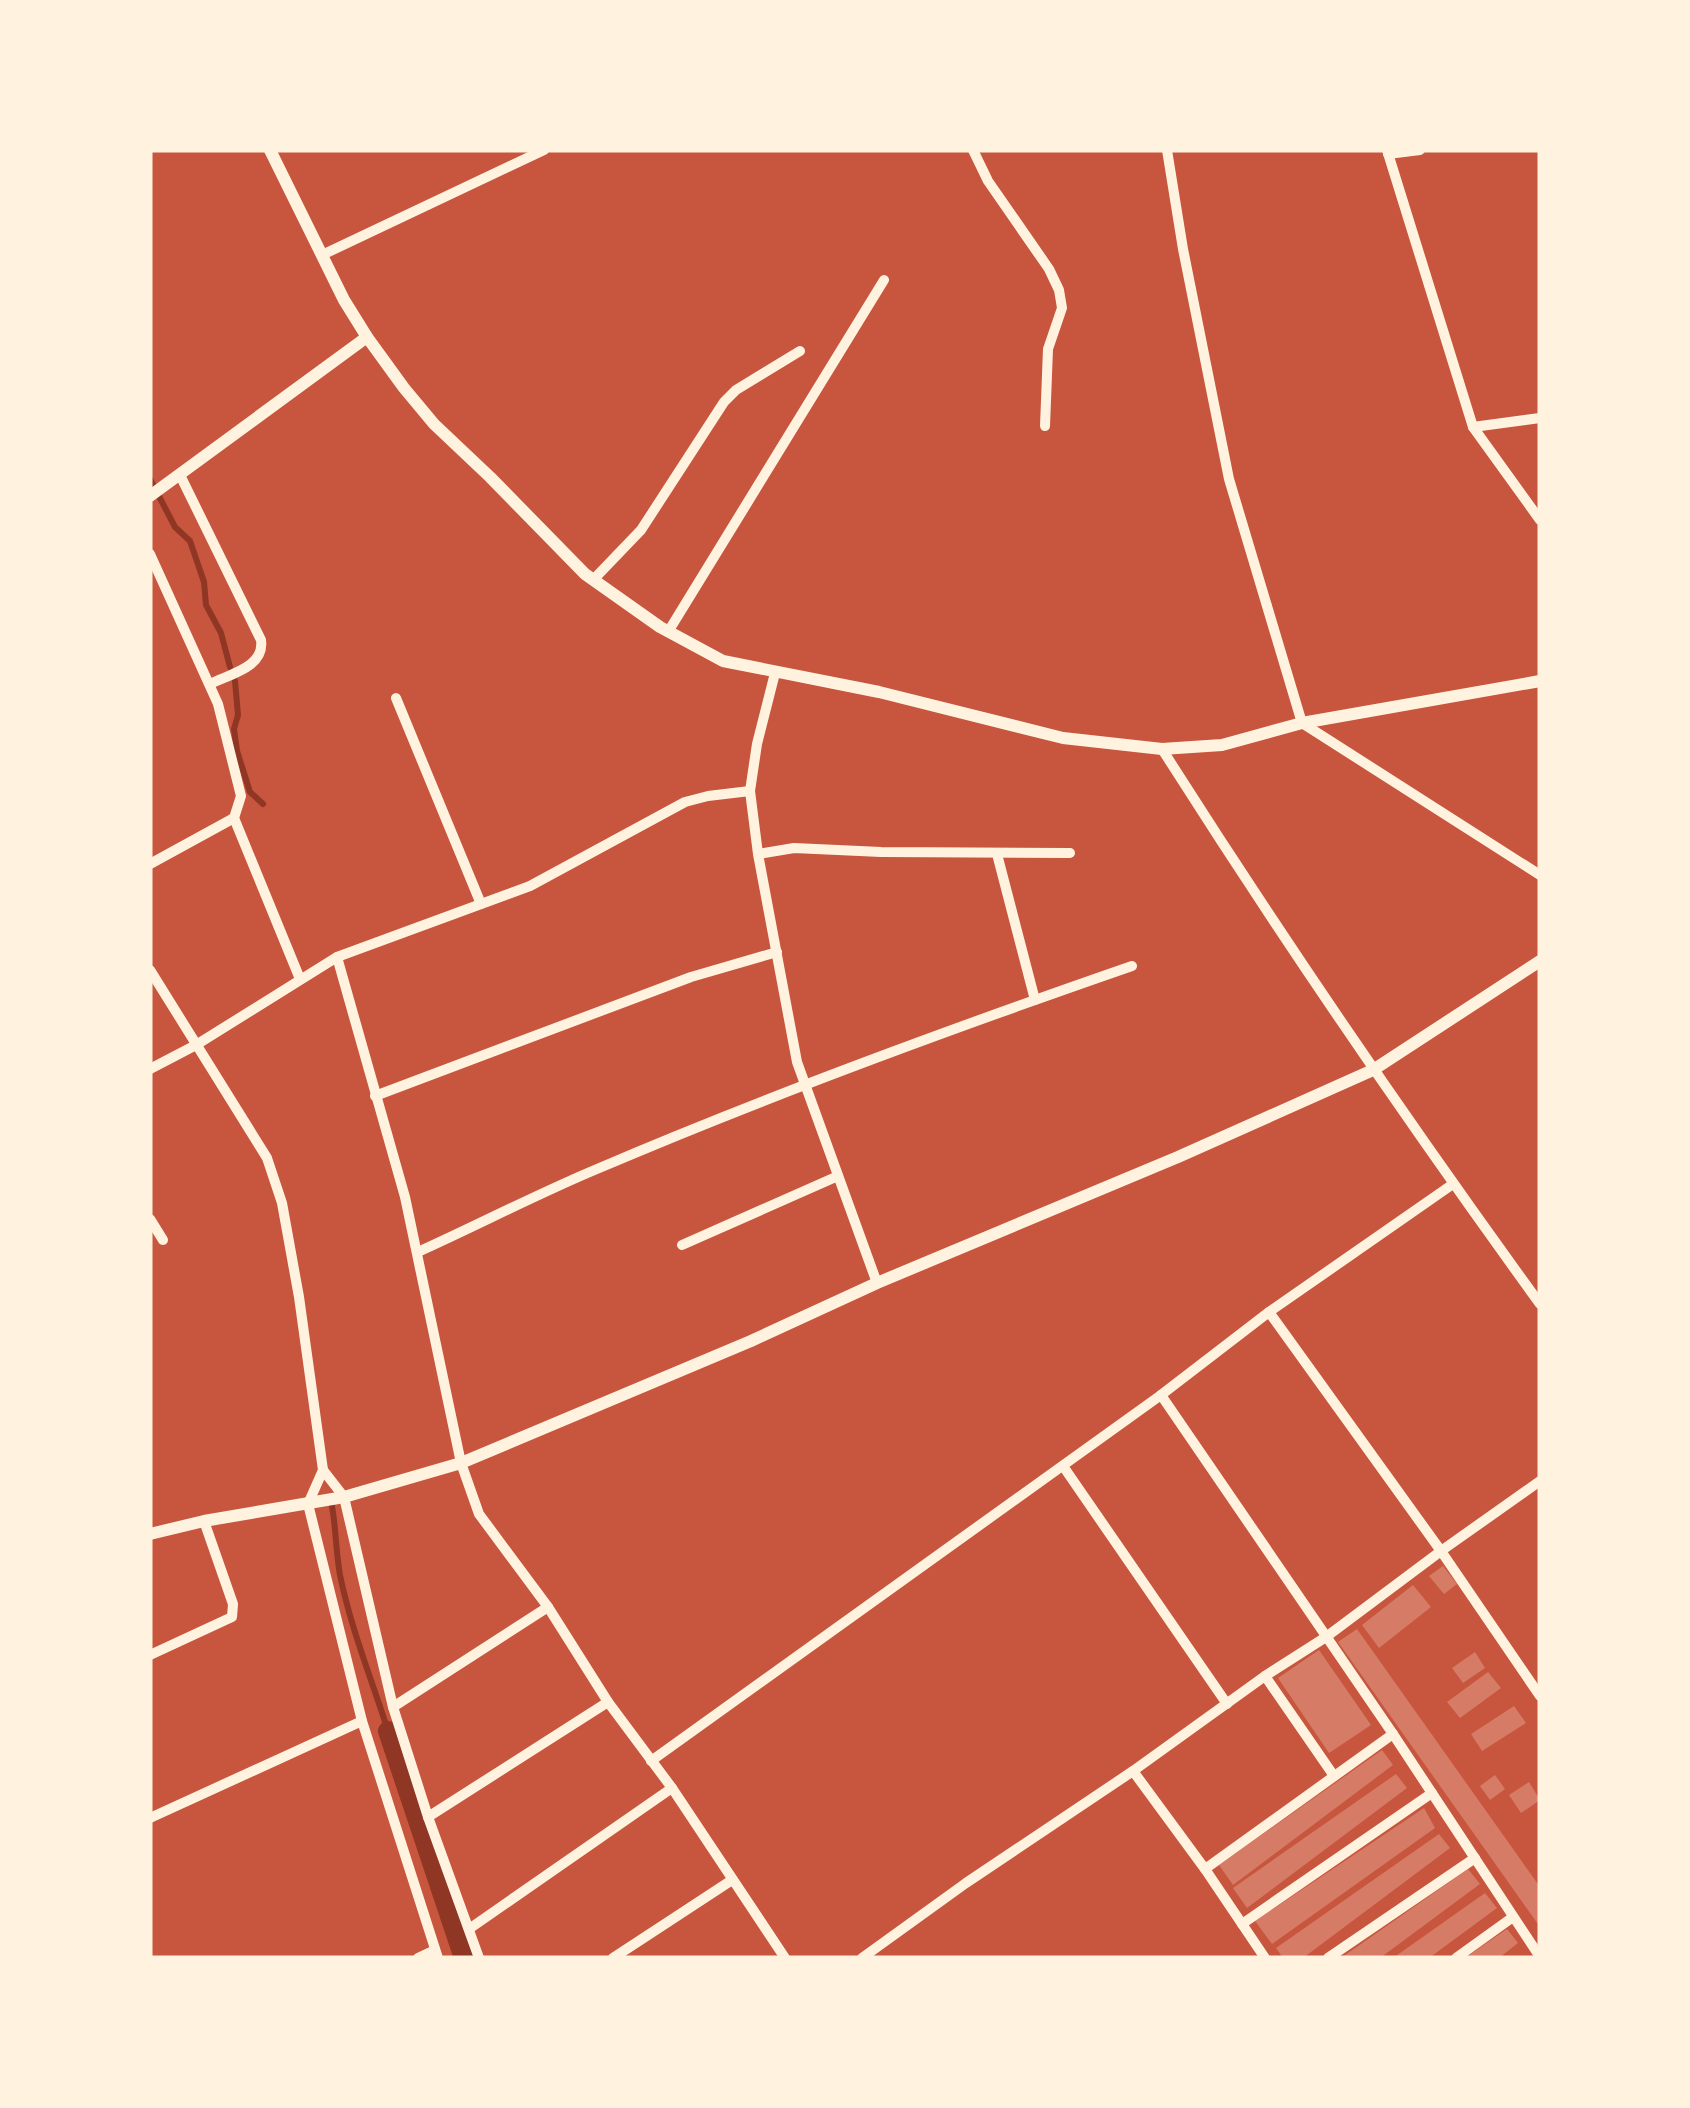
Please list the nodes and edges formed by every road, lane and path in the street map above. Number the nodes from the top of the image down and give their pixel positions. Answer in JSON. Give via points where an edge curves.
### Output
{"nodes":[{"id":1,"x":270,"y":150,"type":"edge"},
{"id":2,"x":544,"y":150,"type":"edge"},
{"id":3,"x":973,"y":150,"type":"edge"},
{"id":4,"x":1167,"y":150,"type":"edge"},
{"id":5,"x":1420,"y":150,"type":"edge"},
{"id":6,"x":1388,"y":152,"type":"edge"},
{"id":7,"x":322,"y":256,"type":"junction"},
{"id":8,"x":884,"y":280,"type":"dead end"},
{"id":9,"x":366,"y":337,"type":"junction"},
{"id":10,"x":800,"y":351,"type":"dead end"},
{"id":11,"x":1540,"y":418,"type":"edge"},
{"id":12,"x":1045,"y":426,"type":"dead end"},
{"id":13,"x":1472,"y":428,"type":"junction"},
{"id":14,"x":174,"y":479,"type":"junction"},
{"id":15,"x":150,"y":496,"type":"edge"},
{"id":16,"x":1540,"y":520,"type":"edge"},
{"id":17,"x":150,"y":554,"type":"edge"},
{"id":18,"x":593,"y":580,"type":"junction"},
{"id":19,"x":668,"y":632,"type":"junction"},
{"id":20,"x":775,"y":672,"type":"junction"},
{"id":21,"x":1540,"y":681,"type":"edge"},
{"id":22,"x":210,"y":684,"type":"junction"},
{"id":23,"x":396,"y":698,"type":"dead end"},
{"id":24,"x":1302,"y":723,"type":"junction"},
{"id":25,"x":1162,"y":748,"type":"junction"},
{"id":26,"x":750,"y":791,"type":"junction"},
{"id":27,"x":234,"y":818,"type":"junction"},
{"id":28,"x":1070,"y":853,"type":"dead end"},
{"id":29,"x":758,"y":854,"type":"junction"},
{"id":30,"x":997,"y":854,"type":"junction"},
{"id":31,"x":150,"y":864,"type":"edge"},
{"id":32,"x":1540,"y":875,"type":"edge"},
{"id":33,"x":481,"y":904,"type":"junction"},
{"id":34,"x":778,"y":952,"type":"junction"},
{"id":35,"x":337,"y":957,"type":"junction"},
{"id":36,"x":1540,"y":961,"type":"edge"},
{"id":37,"x":1132,"y":966,"type":"dead end"},
{"id":38,"x":150,"y":970,"type":"edge"},
{"id":39,"x":300,"y":979,"type":"junction"},
{"id":40,"x":1034,"y":1000,"type":"junction"},
{"id":41,"x":196,"y":1045,"type":"junction"},
{"id":42,"x":150,"y":1069,"type":"edge"},
{"id":43,"x":1373,"y":1070,"type":"junction"},
{"id":44,"x":805,"y":1086,"type":"junction"},
{"id":45,"x":376,"y":1096,"type":"junction"},
{"id":46,"x":838,"y":1176,"type":"junction"},
{"id":47,"x":1453,"y":1184,"type":"junction"},
{"id":48,"x":150,"y":1219,"type":"edge"},
{"id":49,"x":163,"y":1240,"type":"dead end"},
{"id":50,"x":682,"y":1245,"type":"dead end"},
{"id":51,"x":418,"y":1252,"type":"junction"},
{"id":52,"x":877,"y":1283,"type":"junction"},
{"id":53,"x":1540,"y":1304,"type":"edge"},
{"id":54,"x":1269,"y":1312,"type":"junction"},
{"id":55,"x":1161,"y":1395,"type":"junction"},
{"id":56,"x":461,"y":1463,"type":"junction"},
{"id":57,"x":1063,"y":1466,"type":"junction"},
{"id":58,"x":322,"y":1470,"type":"junction"},
{"id":59,"x":1540,"y":1480,"type":"edge"},
{"id":60,"x":344,"y":1496,"type":"junction"},
{"id":61,"x":308,"y":1504,"type":"junction"},
{"id":62,"x":204,"y":1521,"type":"junction"},
{"id":63,"x":150,"y":1534,"type":"edge"},
{"id":64,"x":1441,"y":1551,"type":"junction"},
{"id":65,"x":548,"y":1607,"type":"junction"},
{"id":66,"x":1326,"y":1637,"type":"junction"},
{"id":67,"x":150,"y":1655,"type":"edge"},
{"id":68,"x":1265,"y":1676,"type":"junction"},
{"id":69,"x":1540,"y":1696,"type":"edge"},
{"id":70,"x":608,"y":1702,"type":"junction"},
{"id":71,"x":1226,"y":1704,"type":"junction"},
{"id":72,"x":393,"y":1707,"type":"junction"},
{"id":73,"x":362,"y":1720,"type":"junction"},
{"id":74,"x":1393,"y":1734,"type":"junction"},
{"id":75,"x":651,"y":1761,"type":"junction"},
{"id":76,"x":1133,"y":1771,"type":"junction"},
{"id":77,"x":1334,"y":1776,"type":"junction"},
{"id":78,"x":672,"y":1788,"type":"junction"},
{"id":79,"x":1432,"y":1793,"type":"junction"},
{"id":80,"x":150,"y":1818,"type":"edge"},
{"id":81,"x":428,"y":1818,"type":"junction"},
{"id":82,"x":1475,"y":1858,"type":"junction"},
{"id":83,"x":1205,"y":1869,"type":"junction"},
{"id":84,"x":732,"y":1880,"type":"junction"},
{"id":85,"x":1514,"y":1917,"type":"junction"},
{"id":86,"x":1242,"y":1924,"type":"junction"},
{"id":87,"x":469,"y":1929,"type":"junction"},
{"id":88,"x":436,"y":1954,"type":"edge"},
{"id":89,"x":1540,"y":1957,"type":"edge"},
{"id":90,"x":418,"y":1958,"type":"edge"},
{"id":91,"x":479,"y":1958,"type":"edge"},
{"id":92,"x":613,"y":1958,"type":"edge"},
{"id":93,"x":785,"y":1958,"type":"edge"},
{"id":94,"x":862,"y":1958,"type":"edge"},
{"id":95,"x":1264,"y":1958,"type":"edge"},
{"id":96,"x":1328,"y":1958,"type":"edge"},
{"id":97,"x":1456,"y":1958,"type":"edge"}],
"edges":[{"from":1,"to":7,"type":"street"},
{"from":2,"to":7,"type":"street"},
{"from":3,"to":12,"type":"street","via":[[1059,290]]},
{"from":4,"to":24,"type":"street","via":[[1228,479]]},
{"from":5,"to":6,"type":"street"},
{"from":6,"to":13,"type":"street"},
{"from":7,"to":9,"type":"street"},
{"from":8,"to":19,"type":"street"},
{"from":9,"to":14,"type":"street"},
{"from":9,"to":18,"type":"street","via":[[434,424]]},
{"from":10,"to":18,"type":"street","via":[[724,402],[641,530]]},
{"from":11,"to":13,"type":"street"},
{"from":13,"to":16,"type":"street"},
{"from":14,"to":15,"type":"street"},
{"from":14,"to":22,"type":"street","via":[[261,640],[253,664]]},
{"from":17,"to":22,"type":"street"},
{"from":18,"to":19,"type":"street"},
{"from":19,"to":20,"type":"street","via":[[723,660]]},
{"from":20,"to":25,"type":"street","via":[[1063,738]]},
{"from":20,"to":26,"type":"street"},
{"from":21,"to":24,"type":"street"},
{"from":22,"to":27,"type":"street","via":[[241,796]]},
{"from":23,"to":33,"type":"street"},
{"from":24,"to":25,"type":"street","via":[[1222,745]]},
{"from":24,"to":32,"type":"street"},
{"from":25,"to":43,"type":"street"},
{"from":26,"to":29,"type":"street"},
{"from":26,"to":33,"type":"street","via":[[685,802],[530,886]]},
{"from":27,"to":31,"type":"street"},
{"from":27,"to":39,"type":"street"},
{"from":28,"to":30,"type":"street"},
{"from":29,"to":30,"type":"street","via":[[794,848]]},
{"from":29,"to":34,"type":"street"},
{"from":30,"to":40,"type":"street"},
{"from":33,"to":35,"type":"street"},
{"from":34,"to":44,"type":"street"},
{"from":34,"to":45,"type":"street","via":[[691,976]]},
{"from":35,"to":39,"type":"street"},
{"from":35,"to":45,"type":"street"},
{"from":36,"to":43,"type":"street"},
{"from":37,"to":40,"type":"street"},
{"from":38,"to":41,"type":"street"},
{"from":39,"to":41,"type":"street"},
{"from":40,"to":44,"type":"street"},
{"from":41,"to":42,"type":"street"},
{"from":41,"to":58,"type":"street","via":[[267,1158],[282,1203]]},
{"from":43,"to":47,"type":"street"},
{"from":43,"to":52,"type":"street"},
{"from":44,"to":46,"type":"street"},
{"from":44,"to":51,"type":"street","via":[[594,1170]]},
{"from":45,"to":51,"type":"street"},
{"from":46,"to":50,"type":"street"},
{"from":46,"to":52,"type":"street"},
{"from":47,"to":53,"type":"street"},
{"from":47,"to":54,"type":"street"},
{"from":48,"to":49,"type":"street"},
{"from":51,"to":56,"type":"street"},
{"from":52,"to":56,"type":"street"},
{"from":54,"to":55,"type":"street"},
{"from":54,"to":64,"type":"street"},
{"from":55,"to":57,"type":"street"},
{"from":55,"to":66,"type":"street"},
{"from":56,"to":60,"type":"street"},
{"from":56,"to":65,"type":"street","via":[[479,1514]]},
{"from":57,"to":71,"type":"street"},
{"from":57,"to":75,"type":"street"},
{"from":58,"to":60,"type":"street"},
{"from":58,"to":61,"type":"street"},
{"from":59,"to":64,"type":"street"},
{"from":60,"to":61,"type":"street"},
{"from":60,"to":72,"type":"street"},
{"from":61,"to":62,"type":"street"},
{"from":61,"to":73,"type":"street"},
{"from":62,"to":63,"type":"street"},
{"from":62,"to":67,"type":"street","via":[[232,1617]]},
{"from":64,"to":66,"type":"street"},
{"from":64,"to":69,"type":"street"},
{"from":65,"to":70,"type":"street"},
{"from":65,"to":72,"type":"street"},
{"from":66,"to":68,"type":"street"},
{"from":66,"to":74,"type":"street"},
{"from":68,"to":71,"type":"street"},
{"from":68,"to":77,"type":"street"},
{"from":70,"to":75,"type":"street"},
{"from":70,"to":81,"type":"street"},
{"from":71,"to":76,"type":"street"},
{"from":72,"to":81,"type":"street"},
{"from":73,"to":80,"type":"street"},
{"from":73,"to":88,"type":"street"},
{"from":74,"to":77,"type":"street"},
{"from":74,"to":79,"type":"street"},
{"from":75,"to":78,"type":"street"},
{"from":76,"to":83,"type":"street"},
{"from":76,"to":94,"type":"street"},
{"from":77,"to":83,"type":"street"},
{"from":78,"to":84,"type":"street"},
{"from":78,"to":87,"type":"street"},
{"from":79,"to":82,"type":"street"},
{"from":79,"to":86,"type":"street"},
{"from":81,"to":87,"type":"street"},
{"from":82,"to":85,"type":"street"},
{"from":82,"to":96,"type":"street"},
{"from":83,"to":86,"type":"street"},
{"from":84,"to":92,"type":"street"},
{"from":84,"to":93,"type":"street"},
{"from":85,"to":89,"type":"street"},
{"from":85,"to":97,"type":"street"},
{"from":86,"to":95,"type":"street"},
{"from":87,"to":91,"type":"street"},
{"from":88,"to":90,"type":"street"}]}
